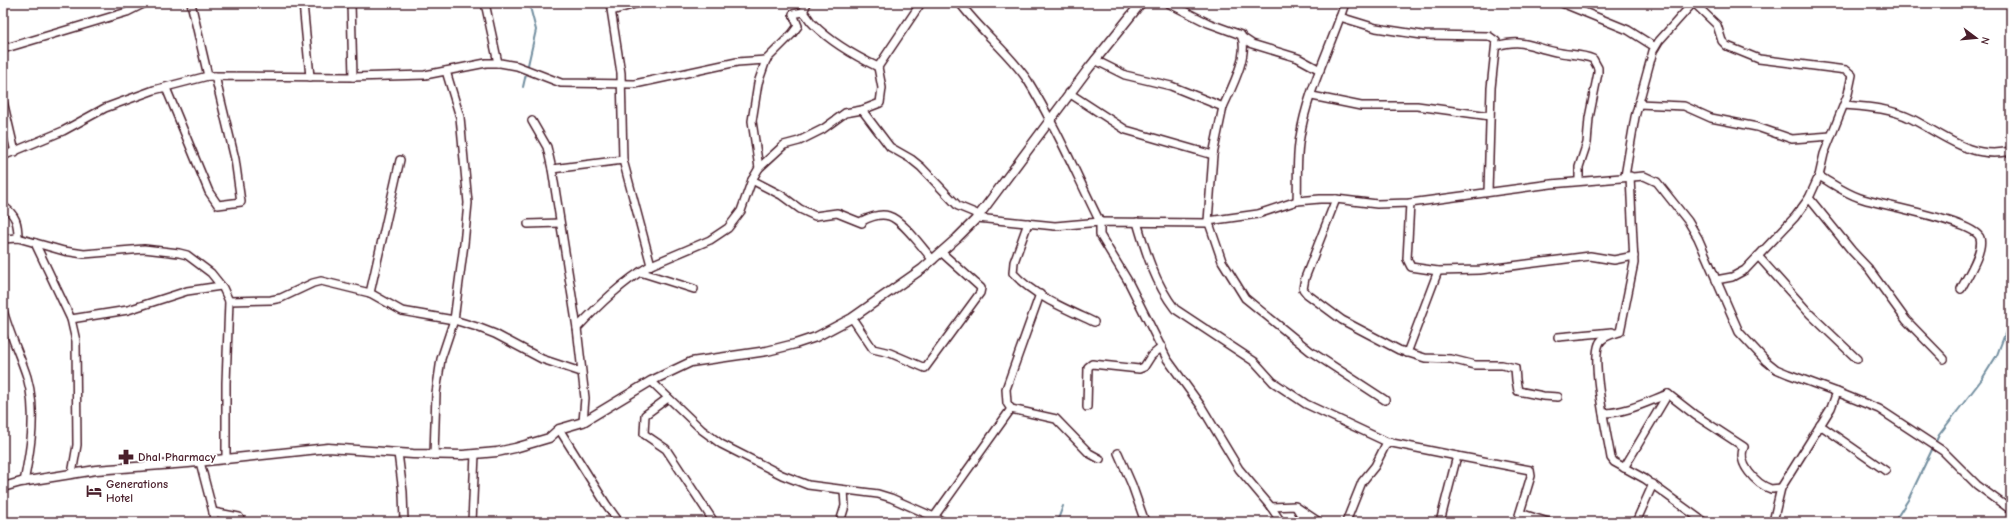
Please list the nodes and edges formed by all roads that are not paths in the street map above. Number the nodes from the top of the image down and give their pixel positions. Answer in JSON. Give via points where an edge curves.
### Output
{"nodes":[{"id":1,"x":145,"y":3,"type":"edge"},
{"id":2,"x":191,"y":3,"type":"edge"},
{"id":3,"x":303,"y":3,"type":"edge"},
{"id":4,"x":351,"y":3,"type":"edge"},
{"id":5,"x":485,"y":3,"type":"edge"},
{"id":6,"x":610,"y":3,"type":"edge"},
{"id":7,"x":638,"y":3,"type":"edge"},
{"id":8,"x":921,"y":3,"type":"edge"},
{"id":9,"x":960,"y":3,"type":"edge"},
{"id":10,"x":1141,"y":3,"type":"edge"},
{"id":11,"x":1168,"y":3,"type":"edge"},
{"id":12,"x":1345,"y":3,"type":"edge"},
{"id":13,"x":1562,"y":3,"type":"edge"},
{"id":14,"x":1693,"y":3,"type":"edge"},
{"id":15,"x":807,"y":6,"type":"edge"},
{"id":16,"x":612,"y":11,"type":"junction"},
{"id":17,"x":1340,"y":18,"type":"junction"},
{"id":18,"x":1243,"y":38,"type":"junction"},
{"id":19,"x":1496,"y":46,"type":"junction"},
{"id":20,"x":1655,"y":47,"type":"junction"},
{"id":21,"x":3,"y":49,"type":"edge"},
{"id":22,"x":766,"y":60,"type":"junction"},
{"id":23,"x":1095,"y":60,"type":"junction"},
{"id":24,"x":498,"y":63,"type":"junction"},
{"id":25,"x":878,"y":67,"type":"junction"},
{"id":26,"x":1320,"y":70,"type":"junction"},
{"id":27,"x":446,"y":71,"type":"junction"},
{"id":28,"x":211,"y":76,"type":"junction"},
{"id":29,"x":310,"y":77,"type":"junction"},
{"id":30,"x":353,"y":77,"type":"junction"},
{"id":31,"x":622,"y":84,"type":"junction"},
{"id":32,"x":166,"y":88,"type":"junction"},
{"id":33,"x":1069,"y":93,"type":"junction"},
{"id":34,"x":1312,"y":96,"type":"junction"},
{"id":35,"x":3,"y":101,"type":"edge"},
{"id":36,"x":1638,"y":104,"type":"junction"},
{"id":37,"x":1844,"y":105,"type":"junction"},
{"id":38,"x":1223,"y":107,"type":"junction"},
{"id":39,"x":862,"y":110,"type":"junction"},
{"id":40,"x":1490,"y":116,"type":"junction"},
{"id":41,"x":532,"y":121,"type":"dead end"},
{"id":42,"x":1049,"y":121,"type":"junction"},
{"id":43,"x":1831,"y":136,"type":"junction"},
{"id":44,"x":2010,"y":151,"type":"edge"},
{"id":45,"x":15,"y":152,"type":"junction"},
{"id":46,"x":1213,"y":155,"type":"junction"},
{"id":47,"x":3,"y":156,"type":"edge"},
{"id":48,"x":400,"y":160,"type":"dead end"},
{"id":49,"x":623,"y":160,"type":"junction"},
{"id":50,"x":760,"y":168,"type":"junction"},
{"id":51,"x":552,"y":169,"type":"junction"},
{"id":52,"x":1628,"y":176,"type":"junction"},
{"id":53,"x":1819,"y":176,"type":"junction"},
{"id":54,"x":752,"y":180,"type":"junction"},
{"id":55,"x":1579,"y":181,"type":"junction"},
{"id":56,"x":1488,"y":192,"type":"junction"},
{"id":57,"x":1808,"y":198,"type":"junction"},
{"id":58,"x":1336,"y":199,"type":"junction"},
{"id":59,"x":1297,"y":201,"type":"junction"},
{"id":60,"x":1410,"y":204,"type":"junction"},
{"id":61,"x":3,"y":206,"type":"edge"},
{"id":62,"x":976,"y":218,"type":"junction"},
{"id":63,"x":1100,"y":222,"type":"junction"},
{"id":64,"x":1137,"y":222,"type":"junction"},
{"id":65,"x":1208,"y":222,"type":"junction"},
{"id":66,"x":560,"y":223,"type":"junction"},
{"id":67,"x":1028,"y":223,"type":"junction"},
{"id":68,"x":528,"y":224,"type":"dead end"},
{"id":69,"x":18,"y":238,"type":"junction"},
{"id":70,"x":3,"y":239,"type":"edge"},
{"id":71,"x":35,"y":242,"type":"junction"},
{"id":72,"x":50,"y":247,"type":"junction"},
{"id":73,"x":942,"y":253,"type":"junction"},
{"id":74,"x":1634,"y":256,"type":"junction"},
{"id":75,"x":1758,"y":256,"type":"junction"},
{"id":76,"x":42,"y":260,"type":"junction"},
{"id":77,"x":932,"y":260,"type":"junction"},
{"id":78,"x":651,"y":265,"type":"junction"},
{"id":79,"x":1438,"y":271,"type":"junction"},
{"id":80,"x":640,"y":272,"type":"junction"},
{"id":81,"x":1716,"y":280,"type":"junction"},
{"id":82,"x":221,"y":286,"type":"junction"},
{"id":83,"x":694,"y":289,"type":"dead end"},
{"id":84,"x":1961,"y":289,"type":"dead end"},
{"id":85,"x":370,"y":293,"type":"junction"},
{"id":86,"x":1040,"y":294,"type":"junction"},
{"id":87,"x":228,"y":301,"type":"junction"},
{"id":88,"x":3,"y":310,"type":"edge"},
{"id":89,"x":852,"y":318,"type":"junction"},
{"id":90,"x":71,"y":319,"type":"junction"},
{"id":91,"x":454,"y":320,"type":"junction"},
{"id":92,"x":1094,"y":322,"type":"dead end"},
{"id":93,"x":577,"y":328,"type":"junction"},
{"id":94,"x":1620,"y":332,"type":"junction"},
{"id":95,"x":1558,"y":337,"type":"dead end"},
{"id":96,"x":1162,"y":347,"type":"junction"},
{"id":97,"x":1407,"y":353,"type":"junction"},
{"id":98,"x":1857,"y":359,"type":"dead end"},
{"id":99,"x":1944,"y":359,"type":"dead end"},
{"id":100,"x":581,"y":372,"type":"junction"},
{"id":101,"x":651,"y":381,"type":"junction"},
{"id":102,"x":1837,"y":392,"type":"junction"},
{"id":103,"x":1668,"y":394,"type":"junction"},
{"id":104,"x":1558,"y":396,"type":"dead end"},
{"id":105,"x":668,"y":398,"type":"junction"},
{"id":106,"x":1385,"y":400,"type":"dead end"},
{"id":107,"x":1088,"y":407,"type":"dead end"},
{"id":108,"x":1011,"y":409,"type":"junction"},
{"id":109,"x":1604,"y":412,"type":"junction"},
{"id":110,"x":582,"y":422,"type":"junction"},
{"id":111,"x":1820,"y":425,"type":"junction"},
{"id":112,"x":560,"y":429,"type":"junction"},
{"id":113,"x":1390,"y":442,"type":"junction"},
{"id":114,"x":398,"y":453,"type":"junction"},
{"id":115,"x":1118,"y":453,"type":"dead end"},
{"id":116,"x":475,"y":454,"type":"junction"},
{"id":117,"x":434,"y":455,"type":"junction"},
{"id":118,"x":1457,"y":456,"type":"junction"},
{"id":119,"x":226,"y":458,"type":"junction"},
{"id":120,"x":1100,"y":459,"type":"dead end"},
{"id":121,"x":200,"y":462,"type":"junction"},
{"id":122,"x":1624,"y":468,"type":"junction"},
{"id":123,"x":1886,"y":471,"type":"dead end"},
{"id":124,"x":72,"y":474,"type":"junction"},
{"id":125,"x":24,"y":482,"type":"junction"},
{"id":126,"x":1653,"y":484,"type":"junction"},
{"id":127,"x":3,"y":487,"type":"edge"},
{"id":128,"x":1781,"y":488,"type":"junction"},
{"id":129,"x":844,"y":490,"type":"junction"},
{"id":130,"x":1296,"y":506,"type":"junction"},
{"id":131,"x":1271,"y":507,"type":"junction"},
{"id":132,"x":2011,"y":510,"type":"edge"},
{"id":133,"x":213,"y":512,"type":"junction"},
{"id":134,"x":1520,"y":513,"type":"junction"},
{"id":135,"x":934,"y":516,"type":"junction"},
{"id":136,"x":214,"y":522,"type":"edge"},
{"id":137,"x":242,"y":522,"type":"edge"},
{"id":138,"x":404,"y":522,"type":"edge"},
{"id":139,"x":472,"y":522,"type":"edge"},
{"id":140,"x":619,"y":522,"type":"edge"},
{"id":141,"x":714,"y":522,"type":"edge"},
{"id":142,"x":840,"y":522,"type":"edge"},
{"id":143,"x":927,"y":522,"type":"edge"},
{"id":144,"x":944,"y":522,"type":"edge"},
{"id":145,"x":1145,"y":522,"type":"edge"},
{"id":146,"x":1281,"y":522,"type":"edge"},
{"id":147,"x":1305,"y":522,"type":"edge"},
{"id":148,"x":1319,"y":522,"type":"edge"},
{"id":149,"x":1346,"y":522,"type":"edge"},
{"id":150,"x":1440,"y":522,"type":"edge"},
{"id":151,"x":1517,"y":522,"type":"edge"},
{"id":152,"x":1548,"y":522,"type":"edge"},
{"id":153,"x":1636,"y":522,"type":"edge"},
{"id":154,"x":1704,"y":522,"type":"edge"},
{"id":155,"x":1773,"y":522,"type":"edge"}],
"edges":[{"from":1,"to":21,"type":"street","via":[[127,12]]},
{"from":2,"to":28,"type":"street"},
{"from":3,"to":29,"type":"street"},
{"from":4,"to":30,"type":"street"},
{"from":5,"to":24,"type":"street"},
{"from":6,"to":16,"type":"street"},
{"from":7,"to":16,"type":"street"},
{"from":8,"to":25,"type":"street"},
{"from":9,"to":42,"type":"street","via":[[972,20],[1027,80]]},
{"from":10,"to":23,"type":"street"},
{"from":11,"to":18,"type":"street","via":[[1208,23],[1240,33]]},
{"from":12,"to":17,"type":"street"},
{"from":13,"to":20,"type":"street","via":[[1628,30]]},
{"from":14,"to":20,"type":"street"},
{"from":14,"to":37,"type":"street","via":[[1717,25],[1722,41],[1727,46],[1759,59],[1850,72],[1852,80]]},
{"from":15,"to":22,"type":"street","via":[[793,14],[798,26]]},
{"from":15,"to":25,"type":"street","via":[[812,24],[857,57]]},
{"from":16,"to":31,"type":"street"},
{"from":17,"to":19,"type":"street","via":[[1376,28],[1422,35],[1489,36],[1496,41]]},
{"from":17,"to":26,"type":"street"},
{"from":18,"to":26,"type":"street","via":[[1252,44],[1298,58]]},
{"from":18,"to":38,"type":"street","via":[[1239,69]]},
{"from":19,"to":40,"type":"street"},
{"from":19,"to":55,"type":"street","via":[[1522,42],[1593,59],[1598,73],[1588,143],[1579,167]]},
{"from":20,"to":36,"type":"street"},
{"from":22,"to":31,"type":"street","via":[[737,62],[635,84]]},
{"from":22,"to":50,"type":"street","via":[[758,83],[752,121]]},
{"from":23,"to":33,"type":"street"},
{"from":23,"to":38,"type":"street","via":[[1125,75],[1171,86]]},
{"from":24,"to":27,"type":"street"},
{"from":24,"to":31,"type":"street","via":[[517,66],[561,83]]},
{"from":25,"to":39,"type":"street","via":[[882,88],[880,103]]},
{"from":26,"to":34,"type":"street"},
{"from":27,"to":30,"type":"street","via":[[425,75]]},
{"from":27,"to":91,"type":"street","via":[[460,117],[468,203]]},
{"from":28,"to":29,"type":"street"},
{"from":28,"to":32,"type":"street"},
{"from":28,"to":32,"type":"street","via":[[235,159],[241,202],[218,205],[209,192]]},
{"from":29,"to":30,"type":"street"},
{"from":31,"to":49,"type":"street"},
{"from":32,"to":45,"type":"street","via":[[105,108],[63,131]]},
{"from":33,"to":42,"type":"street"},
{"from":33,"to":46,"type":"street","via":[[1126,130]]},
{"from":34,"to":40,"type":"street","via":[[1361,106],[1417,106]]},
{"from":34,"to":59,"type":"street","via":[[1300,135]]},
{"from":35,"to":45,"type":"street"},
{"from":36,"to":43,"type":"street","via":[[1684,106],[1710,118],[1757,127],[1792,139]]},
{"from":36,"to":52,"type":"street"},
{"from":37,"to":43,"type":"street"},
{"from":37,"to":44,"type":"street","via":[[1873,107],[1892,112],[1912,119],[1943,138],[1988,154]]},
{"from":38,"to":46,"type":"street"},
{"from":39,"to":50,"type":"street","via":[[845,113],[823,129],[784,145]]},
{"from":39,"to":62,"type":"street","via":[[890,147],[921,167],[958,206],[975,213]]},
{"from":40,"to":56,"type":"street"},
{"from":41,"to":51,"type":"street","via":[[547,147]]},
{"from":42,"to":62,"type":"street"},
{"from":42,"to":63,"type":"street"},
{"from":43,"to":53,"type":"street"},
{"from":45,"to":47,"type":"street"},
{"from":46,"to":65,"type":"street"},
{"from":48,"to":85,"type":"street"},
{"from":49,"to":51,"type":"street"},
{"from":49,"to":78,"type":"street"},
{"from":50,"to":54,"type":"street"},
{"from":51,"to":66,"type":"street"},
{"from":52,"to":55,"type":"street"},
{"from":52,"to":74,"type":"street"},
{"from":52,"to":81,"type":"street","via":[[1644,176],[1657,182],[1670,197],[1698,238]]},
{"from":53,"to":57,"type":"street"},
{"from":53,"to":84,"type":"street","via":[[1861,199],[1932,217],[1975,232],[1980,236],[1981,242],[1977,258]]},
{"from":54,"to":77,"type":"street","via":[[815,216],[837,213],[862,224],[862,221],[871,217],[883,215],[892,218],[902,225]]},
{"from":54,"to":78,"type":"street","via":[[741,211],[728,228],[710,240]]},
{"from":55,"to":56,"type":"street"},
{"from":56,"to":60,"type":"street"},
{"from":57,"to":75,"type":"street","via":[[1795,217]]},
{"from":57,"to":99,"type":"street","via":[[1852,252],[1869,268],[1906,320]]},
{"from":58,"to":59,"type":"street"},
{"from":58,"to":60,"type":"street","via":[[1377,204]]},
{"from":58,"to":97,"type":"street","via":[[1303,289],[1342,320]]},
{"from":59,"to":65,"type":"street","via":[[1258,214]]},
{"from":60,"to":79,"type":"street","via":[[1406,259],[1408,264]]},
{"from":61,"to":69,"type":"street","via":[[12,212],[18,224]]},
{"from":62,"to":67,"type":"street"},
{"from":62,"to":73,"type":"street"},
{"from":63,"to":64,"type":"street"},
{"from":63,"to":67,"type":"street","via":[[1055,226]]},
{"from":63,"to":96,"type":"street","via":[[1100,235],[1128,281]]},
{"from":64,"to":65,"type":"street"},
{"from":64,"to":113,"type":"street","via":[[1148,262],[1175,309],[1255,362],[1273,382],[1296,398]]},
{"from":65,"to":106,"type":"street","via":[[1222,261],[1245,298],[1310,351]]},
{"from":66,"to":68,"type":"street"},
{"from":66,"to":93,"type":"street"},
{"from":67,"to":86,"type":"street","via":[[1014,262],[1013,273],[1021,282]]},
{"from":69,"to":70,"type":"street"},
{"from":69,"to":71,"type":"street"},
{"from":71,"to":72,"type":"street"},
{"from":71,"to":76,"type":"street"},
{"from":72,"to":76,"type":"street"},
{"from":72,"to":82,"type":"street","via":[[91,254],[144,249],[179,253],[187,255],[211,273]]},
{"from":73,"to":77,"type":"street"},
{"from":73,"to":89,"type":"street","via":[[981,288],[980,293],[925,368],[890,353],[873,349]]},
{"from":74,"to":79,"type":"street","via":[[1614,260],[1590,256],[1480,270]]},
{"from":74,"to":94,"type":"street"},
{"from":75,"to":81,"type":"street","via":[[1745,270],[1732,277]]},
{"from":75,"to":98,"type":"street","via":[[1810,314]]},
{"from":76,"to":90,"type":"street"},
{"from":77,"to":89,"type":"street"},
{"from":78,"to":80,"type":"street"},
{"from":79,"to":97,"type":"street"},
{"from":80,"to":83,"type":"street"},
{"from":80,"to":93,"type":"street","via":[[603,301]]},
{"from":81,"to":102,"type":"street","via":[[1739,332],[1766,361],[1776,369]]},
{"from":82,"to":87,"type":"street"},
{"from":82,"to":90,"type":"street","via":[[187,290],[128,310]]},
{"from":85,"to":87,"type":"street","via":[[321,281],[281,298]]},
{"from":85,"to":91,"type":"street","via":[[402,312]]},
{"from":86,"to":92,"type":"street"},
{"from":86,"to":108,"type":"street","via":[[1006,389],[1007,403]]},
{"from":87,"to":119,"type":"street"},
{"from":88,"to":125,"type":"street","via":[[27,377],[33,410],[31,450]]},
{"from":89,"to":101,"type":"street","via":[[816,337],[795,344],[739,356],[691,362]]},
{"from":90,"to":124,"type":"street","via":[[76,341],[77,370],[77,445]]},
{"from":91,"to":100,"type":"street","via":[[494,334],[542,359]]},
{"from":91,"to":117,"type":"street","via":[[440,366],[436,392]]},
{"from":93,"to":100,"type":"street"},
{"from":94,"to":95,"type":"street"},
{"from":94,"to":109,"type":"street","via":[[1602,339],[1597,353],[1598,383]]},
{"from":96,"to":107,"type":"street","via":[[1151,356],[1144,367],[1139,369],[1092,364],[1088,367]]},
{"from":96,"to":131,"type":"street","via":[[1167,359],[1201,406],[1239,469]]},
{"from":97,"to":104,"type":"street","via":[[1475,365],[1502,365],[1515,368],[1518,391]]},
{"from":100,"to":110,"type":"street","via":[[585,398]]},
{"from":101,"to":105,"type":"street"},
{"from":101,"to":110,"type":"street"},
{"from":102,"to":111,"type":"street"},
{"from":102,"to":132,"type":"street","via":[[1879,409],[1943,451],[1977,485]]},
{"from":103,"to":109,"type":"street","via":[[1625,410]]},
{"from":103,"to":122,"type":"street"},
{"from":103,"to":128,"type":"street","via":[[1744,447],[1743,461],[1750,475],[1771,489]]},
{"from":105,"to":129,"type":"street","via":[[721,444],[741,456],[808,486]]},
{"from":105,"to":141,"type":"street","via":[[644,415],[644,434],[666,449]]},
{"from":108,"to":120,"type":"street","via":[[1056,419],[1090,453]]},
{"from":108,"to":135,"type":"street"},
{"from":109,"to":122,"type":"street","via":[[1611,458]]},
{"from":110,"to":112,"type":"street"},
{"from":111,"to":123,"type":"street"},
{"from":111,"to":128,"type":"street"},
{"from":112,"to":116,"type":"street","via":[[550,438],[497,452]]},
{"from":112,"to":140,"type":"street"},
{"from":113,"to":118,"type":"street"},
{"from":113,"to":149,"type":"street","via":[[1362,482]]},
{"from":114,"to":117,"type":"street"},
{"from":114,"to":119,"type":"street","via":[[328,448]]},
{"from":114,"to":138,"type":"street","via":[[404,492]]},
{"from":115,"to":145,"type":"street"},
{"from":116,"to":117,"type":"street"},
{"from":116,"to":139,"type":"street"},
{"from":118,"to":134,"type":"street","via":[[1530,470],[1532,476]]},
{"from":118,"to":150,"type":"street"},
{"from":119,"to":121,"type":"street"},
{"from":121,"to":124,"type":"street","via":[[113,468]]},
{"from":121,"to":133,"type":"street"},
{"from":122,"to":126,"type":"street"},
{"from":124,"to":125,"type":"street"},
{"from":125,"to":127,"type":"street"},
{"from":126,"to":153,"type":"street"},
{"from":126,"to":154,"type":"street"},
{"from":128,"to":155,"type":"street"},
{"from":129,"to":135,"type":"street","via":[[878,494]]},
{"from":129,"to":142,"type":"street"},
{"from":130,"to":131,"type":"street"},
{"from":130,"to":147,"type":"street"},
{"from":130,"to":148,"type":"street"},
{"from":131,"to":146,"type":"street"},
{"from":133,"to":136,"type":"street"},
{"from":133,"to":137,"type":"street","via":[[239,517]]},
{"from":134,"to":151,"type":"street"},
{"from":134,"to":152,"type":"street"},
{"from":135,"to":143,"type":"street"},
{"from":135,"to":144,"type":"street"}]}
